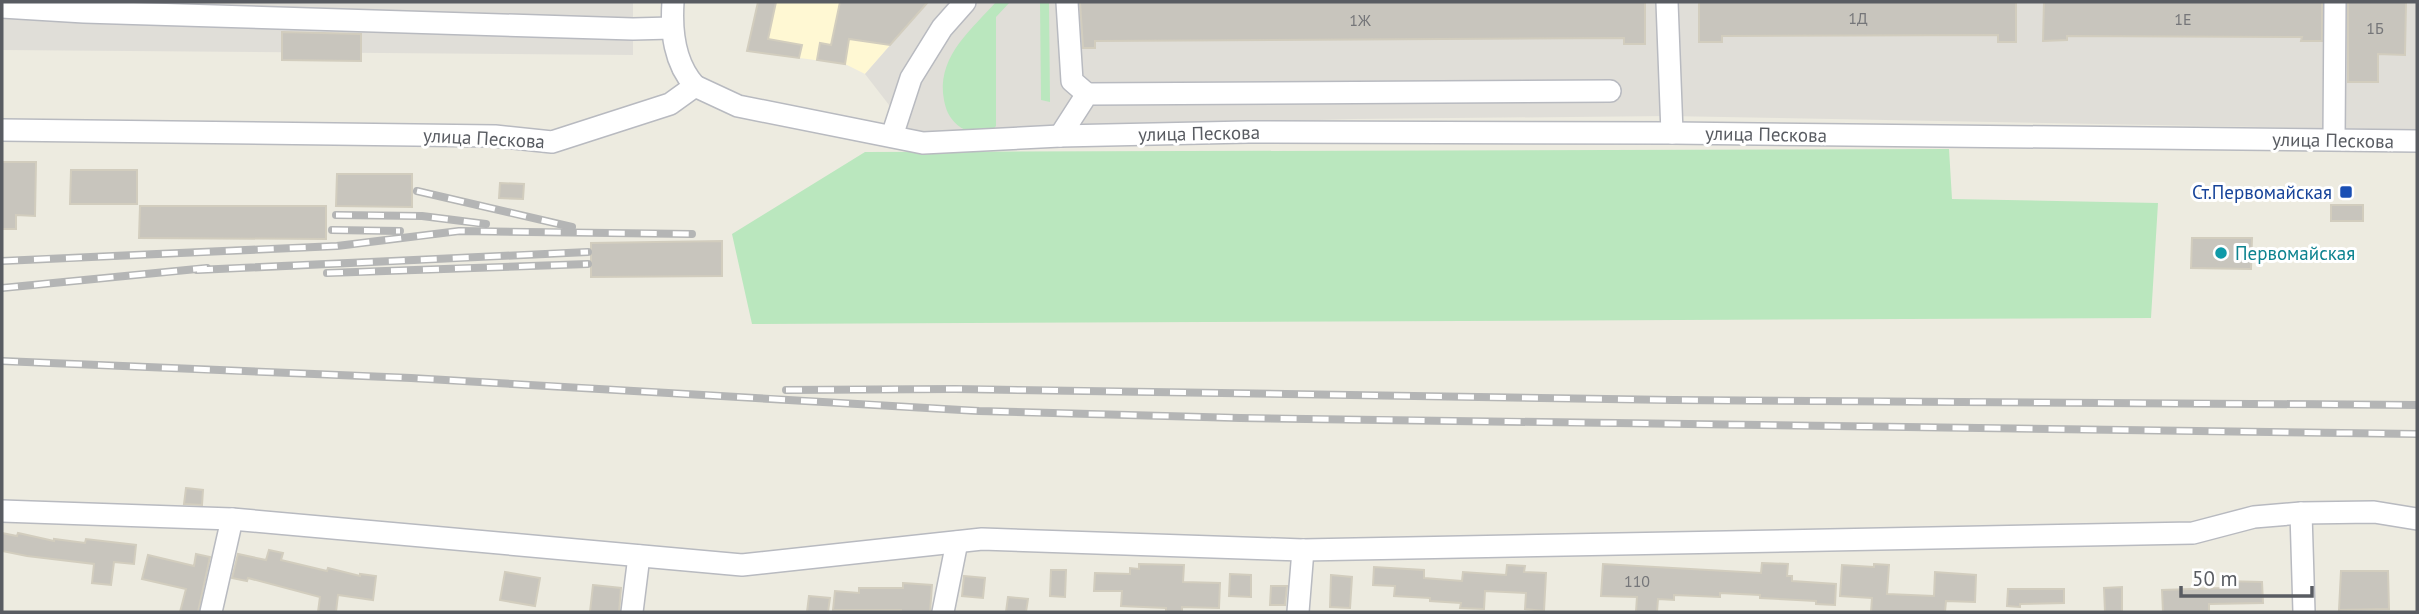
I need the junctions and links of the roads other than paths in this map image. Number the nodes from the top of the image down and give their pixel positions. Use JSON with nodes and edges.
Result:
{"nodes":[{"id":1,"x":673,"y":2,"type":"edge"},
{"id":2,"x":965,"y":2,"type":"edge"},
{"id":3,"x":1067,"y":2,"type":"edge"},
{"id":4,"x":1667,"y":2,"type":"edge"},
{"id":5,"x":2335,"y":2,"type":"edge"},
{"id":6,"x":2,"y":8,"type":"edge"},
{"id":7,"x":671,"y":28,"type":"junction"},
{"id":8,"x":695,"y":86,"type":"junction"},
{"id":9,"x":1610,"y":91,"type":"dead end"},
{"id":10,"x":1087,"y":94,"type":"junction"},
{"id":11,"x":2,"y":130,"type":"edge"},
{"id":12,"x":1672,"y":133,"type":"junction"},
{"id":13,"x":892,"y":136,"type":"junction"},
{"id":14,"x":1060,"y":136,"type":"junction"},
{"id":15,"x":2334,"y":139,"type":"junction"},
{"id":16,"x":2417,"y":141,"type":"edge"},
{"id":17,"x":2,"y":511,"type":"edge"},
{"id":18,"x":2301,"y":513,"type":"junction"},
{"id":19,"x":232,"y":519,"type":"junction"},
{"id":20,"x":2417,"y":519,"type":"edge"},
{"id":21,"x":957,"y":542,"type":"junction"},
{"id":22,"x":1303,"y":550,"type":"junction"},
{"id":23,"x":639,"y":556,"type":"junction"},
{"id":24,"x":211,"y":612,"type":"edge"},
{"id":25,"x":632,"y":612,"type":"edge"},
{"id":26,"x":943,"y":612,"type":"edge"},
{"id":27,"x":1298,"y":612,"type":"edge"},
{"id":28,"x":2304,"y":612,"type":"edge"}],
"edges":[{"from":1,"to":7,"type":"street"},
{"from":2,"to":13,"type":"street"},
{"from":3,"to":10,"type":"street"},
{"from":4,"to":12,"type":"street"},
{"from":5,"to":15,"type":"street"},
{"from":6,"to":7,"type":"street"},
{"from":7,"to":8,"type":"street"},
{"from":8,"to":11,"type":"street","name":"улица Пескова"},
{"from":8,"to":13,"type":"street","name":"улица Пескова"},
{"from":9,"to":10,"type":"street"},
{"from":10,"to":14,"type":"street"},
{"from":12,"to":14,"type":"street","name":"улица Пескова"},
{"from":12,"to":15,"type":"street","name":"улица Пескова"},
{"from":13,"to":14,"type":"street","name":"улица Пескова"},
{"from":15,"to":16,"type":"street","name":"улица Пескова"},
{"from":17,"to":19,"type":"street"},
{"from":18,"to":20,"type":"street"},
{"from":18,"to":22,"type":"street"},
{"from":18,"to":28,"type":"street"},
{"from":19,"to":23,"type":"street"},
{"from":19,"to":24,"type":"street"},
{"from":21,"to":22,"type":"street"},
{"from":21,"to":23,"type":"street"},
{"from":21,"to":26,"type":"street"},
{"from":22,"to":27,"type":"street"},
{"from":23,"to":25,"type":"street"}]}
